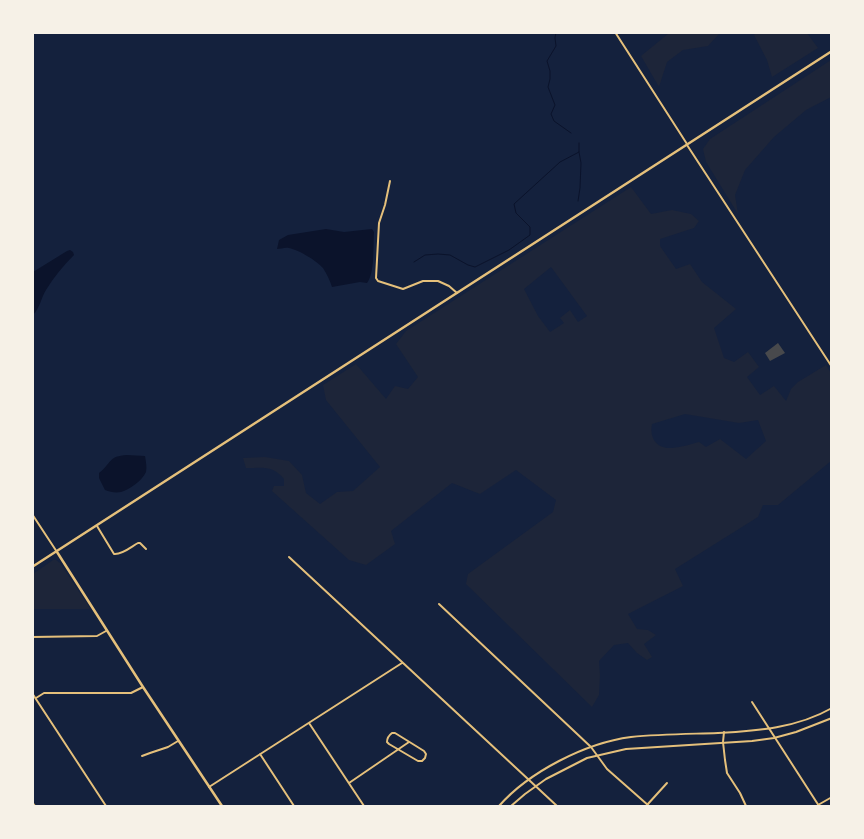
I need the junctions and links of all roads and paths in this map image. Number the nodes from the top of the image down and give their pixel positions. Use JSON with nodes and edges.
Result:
{"nodes":[{"id":1,"x":615,"y":32,"type":"edge"},
{"id":2,"x":832,"y":51,"type":"edge"},
{"id":3,"x":687,"y":145,"type":"junction"},
{"id":4,"x":390,"y":180,"type":"dead end"},
{"id":5,"x":457,"y":294,"type":"junction"},
{"id":6,"x":832,"y":368,"type":"edge"},
{"id":7,"x":32,"y":514,"type":"edge"},
{"id":8,"x":97,"y":526,"type":"junction"},
{"id":9,"x":146,"y":550,"type":"dead end"},
{"id":10,"x":57,"y":552,"type":"junction"},
{"id":11,"x":289,"y":557,"type":"dead end"},
{"id":12,"x":32,"y":567,"type":"edge"},
{"id":13,"x":439,"y":604,"type":"dead end"},
{"id":14,"x":106,"y":630,"type":"junction"},
{"id":15,"x":32,"y":638,"type":"edge"},
{"id":16,"x":402,"y":662,"type":"junction"},
{"id":17,"x":143,"y":687,"type":"junction"},
{"id":18,"x":32,"y":693,"type":"edge"},
{"id":19,"x":36,"y":698,"type":"junction"},
{"id":20,"x":752,"y":702,"type":"dead end"},
{"id":21,"x":832,"y":708,"type":"edge"},
{"id":22,"x":832,"y":718,"type":"edge"},
{"id":23,"x":309,"y":722,"type":"junction"},
{"id":24,"x":769,"y":729,"type":"junction"},
{"id":25,"x":724,"y":732,"type":"junction"},
{"id":26,"x":774,"y":738,"type":"junction"},
{"id":27,"x":178,"y":741,"type":"junction"},
{"id":28,"x":410,"y":742,"type":"junction"},
{"id":29,"x":724,"y":742,"type":"junction"},
{"id":30,"x":591,"y":747,"type":"junction"},
{"id":31,"x":398,"y":749,"type":"junction"},
{"id":32,"x":260,"y":754,"type":"junction"},
{"id":33,"x":597,"y":755,"type":"junction"},
{"id":34,"x":142,"y":756,"type":"dead end"},
{"id":35,"x":529,"y":780,"type":"junction"},
{"id":36,"x":349,"y":783,"type":"junction"},
{"id":37,"x":667,"y":783,"type":"dead end"},
{"id":38,"x":535,"y":786,"type":"junction"},
{"id":39,"x":209,"y":787,"type":"junction"},
{"id":40,"x":832,"y":797,"type":"edge"},
{"id":41,"x":32,"y":802,"type":"edge"},
{"id":42,"x":35,"y":806,"type":"edge"},
{"id":43,"x":106,"y":806,"type":"edge"},
{"id":44,"x":222,"y":806,"type":"edge"},
{"id":45,"x":294,"y":806,"type":"edge"},
{"id":46,"x":364,"y":806,"type":"edge"},
{"id":47,"x":499,"y":806,"type":"edge"},
{"id":48,"x":511,"y":806,"type":"edge"},
{"id":49,"x":557,"y":806,"type":"edge"},
{"id":50,"x":648,"y":806,"type":"edge"},
{"id":51,"x":746,"y":806,"type":"edge"},
{"id":52,"x":819,"y":806,"type":"edge"}],
"edges":[{"from":1,"to":3,"type":"street"},
{"from":2,"to":3,"type":"main road"},
{"from":3,"to":5,"type":"main road"},
{"from":3,"to":6,"type":"street"},
{"from":4,"to":5,"type":"street"},
{"from":5,"to":8,"type":"main road"},
{"from":7,"to":10,"type":"street"},
{"from":8,"to":9,"type":"street"},
{"from":8,"to":10,"type":"main road"},
{"from":10,"to":12,"type":"main road"},
{"from":10,"to":14,"type":"main road"},
{"from":11,"to":16,"type":"street"},
{"from":13,"to":30,"type":"street"},
{"from":14,"to":15,"type":"street"},
{"from":14,"to":17,"type":"main road"},
{"from":16,"to":23,"type":"street"},
{"from":16,"to":35,"type":"street"},
{"from":17,"to":19,"type":"street"},
{"from":17,"to":27,"type":"main road"},
{"from":18,"to":19,"type":"street"},
{"from":19,"to":43,"type":"street"},
{"from":20,"to":24,"type":"street"},
{"from":21,"to":24,"type":"street"},
{"from":22,"to":26,"type":"street"},
{"from":23,"to":32,"type":"street"},
{"from":23,"to":36,"type":"street"},
{"from":24,"to":25,"type":"street"},
{"from":24,"to":26,"type":"street"},
{"from":25,"to":29,"type":"street"},
{"from":25,"to":30,"type":"street"},
{"from":26,"to":29,"type":"street"},
{"from":26,"to":52,"type":"street"},
{"from":27,"to":34,"type":"street"},
{"from":27,"to":39,"type":"main road"},
{"from":28,"to":31,"type":"street"},
{"from":28,"to":31,"type":"street"},
{"from":28,"to":31,"type":"street"},
{"from":29,"to":33,"type":"street"},
{"from":29,"to":51,"type":"street"},
{"from":30,"to":33,"type":"street"},
{"from":30,"to":35,"type":"street"},
{"from":31,"to":36,"type":"street"},
{"from":32,"to":39,"type":"street"},
{"from":32,"to":45,"type":"street"},
{"from":33,"to":38,"type":"street"},
{"from":33,"to":50,"type":"street"},
{"from":35,"to":38,"type":"street"},
{"from":35,"to":47,"type":"street"},
{"from":36,"to":46,"type":"street"},
{"from":37,"to":50,"type":"street"},
{"from":38,"to":48,"type":"street"},
{"from":38,"to":49,"type":"street"},
{"from":39,"to":44,"type":"main road"},
{"from":40,"to":52,"type":"street"},
{"from":41,"to":42,"type":"street"}]}
